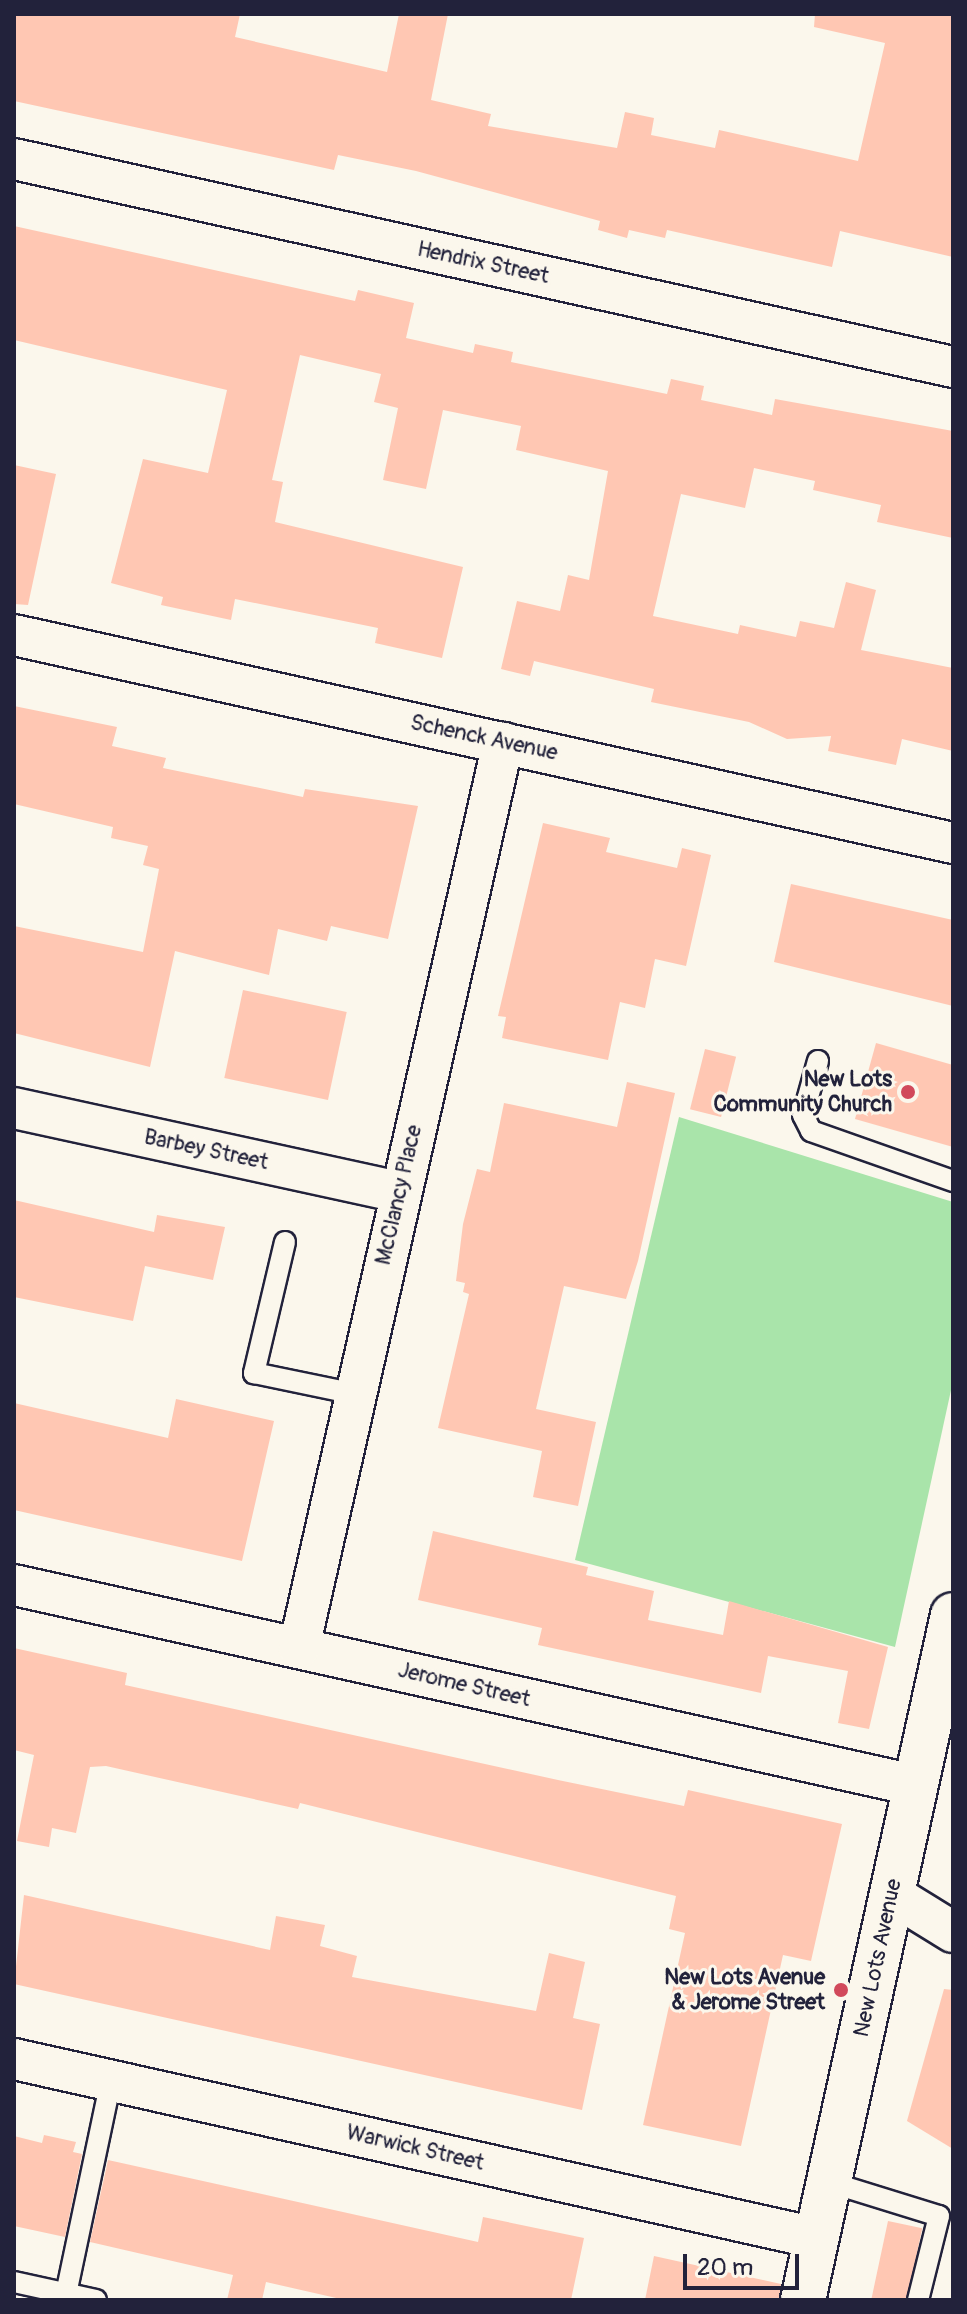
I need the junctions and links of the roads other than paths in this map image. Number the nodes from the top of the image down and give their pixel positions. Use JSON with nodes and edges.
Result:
{"nodes":[{"id":1,"x":14,"y":159,"type":"edge"},
{"id":2,"x":953,"y":367,"type":"edge"},
{"id":3,"x":14,"y":635,"type":"edge"},
{"id":4,"x":503,"y":743,"type":"junction"},
{"id":5,"x":953,"y":843,"type":"edge"},
{"id":6,"x":818,"y":1061,"type":"dead end"},
{"id":7,"x":14,"y":1108,"type":"edge"},
{"id":8,"x":953,"y":1181,"type":"edge"},
{"id":9,"x":399,"y":1192,"type":"junction"},
{"id":10,"x":285,"y":1242,"type":"dead end"},
{"id":11,"x":355,"y":1394,"type":"junction"},
{"id":12,"x":14,"y":1585,"type":"edge"},
{"id":13,"x":953,"y":1615,"type":"edge"},
{"id":14,"x":299,"y":1648,"type":"junction"},
{"id":15,"x":914,"y":1785,"type":"junction"},
{"id":16,"x":893,"y":1895,"type":"junction"},
{"id":17,"x":953,"y":1932,"type":"edge"},
{"id":18,"x":14,"y":2059,"type":"edge"},
{"id":19,"x":111,"y":2081,"type":"junction"},
{"id":20,"x":829,"y":2182,"type":"junction"},
{"id":21,"x":816,"y":2238,"type":"junction"},
{"id":22,"x":14,"y":2282,"type":"edge"},
{"id":23,"x":66,"y":2294,"type":"junction"},
{"id":24,"x":96,"y":2300,"type":"edge"},
{"id":25,"x":803,"y":2300,"type":"edge"},
{"id":26,"x":918,"y":2300,"type":"edge"}],
"edges":[{"from":1,"to":2,"type":"street","name":"Hendrix Street"},
{"from":3,"to":4,"type":"street","name":"Schenck Avenue"},
{"from":4,"to":5,"type":"street","name":"Schenck Avenue"},
{"from":4,"to":9,"type":"street","name":"McClancy Place"},
{"from":6,"to":8,"type":"lane"},
{"from":7,"to":9,"type":"street","name":"Barbey Street"},
{"from":9,"to":11,"type":"street","name":"McClancy Place"},
{"from":10,"to":11,"type":"lane"},
{"from":11,"to":14,"type":"street","name":"McClancy Place"},
{"from":12,"to":14,"type":"street","name":"Jerome Street"},
{"from":13,"to":15,"type":"street","name":"New Lots Avenue"},
{"from":14,"to":15,"type":"street","name":"Jerome Street"},
{"from":15,"to":16,"type":"street","name":"New Lots Avenue"},
{"from":16,"to":17,"type":"street"},
{"from":16,"to":20,"type":"street","name":"New Lots Avenue"},
{"from":18,"to":19,"type":"street","name":"Warwick Street"},
{"from":19,"to":21,"type":"street","name":"Warwick Street"},
{"from":19,"to":23,"type":"lane"},
{"from":20,"to":21,"type":"street","name":"New Lots Avenue"},
{"from":20,"to":26,"type":"lane"},
{"from":21,"to":25,"type":"street","name":"New Lots Avenue"},
{"from":22,"to":23,"type":"lane"},
{"from":23,"to":24,"type":"lane"}]}
